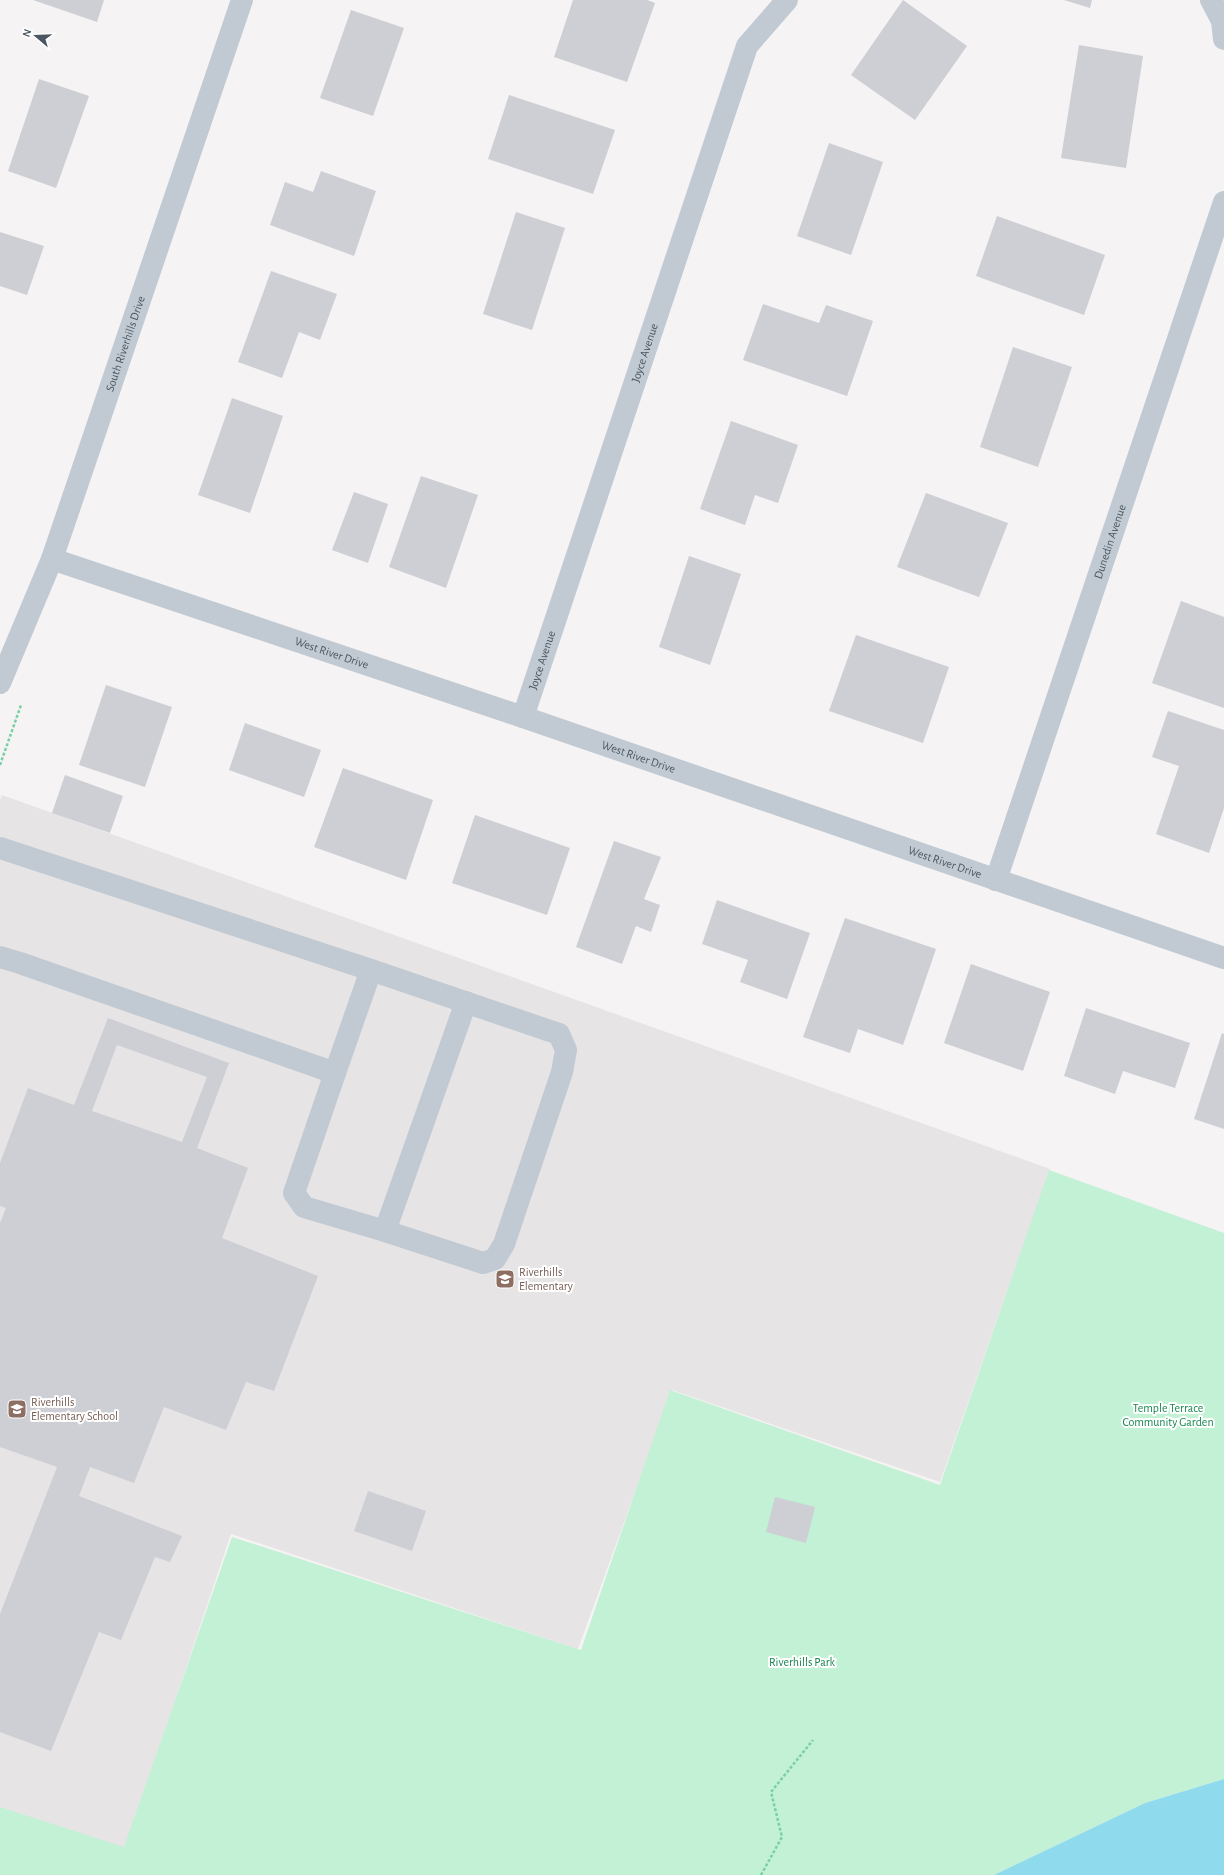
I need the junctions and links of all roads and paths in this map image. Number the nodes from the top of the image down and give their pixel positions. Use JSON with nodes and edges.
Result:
{"nodes":[{"id":1,"x":242,"y":0,"type":"edge"},
{"id":2,"x":787,"y":0,"type":"edge"},
{"id":3,"x":1210,"y":0,"type":"edge"},
{"id":4,"x":1224,"y":39,"type":"edge"},
{"id":5,"x":1224,"y":202,"type":"edge"},
{"id":6,"x":52,"y":559,"type":"junction"},
{"id":7,"x":0,"y":683,"type":"edge"},
{"id":8,"x":523,"y":717,"type":"junction"},
{"id":9,"x":0,"y":848,"type":"edge"},
{"id":10,"x":996,"y":880,"type":"junction"},
{"id":11,"x":0,"y":957,"type":"edge"},
{"id":12,"x":1224,"y":958,"type":"edge"},
{"id":13,"x":371,"y":970,"type":"junction"},
{"id":14,"x":466,"y":1002,"type":"junction"},
{"id":15,"x":335,"y":1073,"type":"junction"},
{"id":16,"x":385,"y":1231,"type":"junction"},
{"id":17,"x":813,"y":1740,"type":"dead end"},
{"id":18,"x":761,"y":1875,"type":"edge"}],
"edges":[{"from":1,"to":6,"type":"street","name":"South Riverhills Drive"},
{"from":2,"to":8,"type":"street","name":"Joyce Avenue"},
{"from":3,"to":4,"type":"street"},
{"from":5,"to":10,"type":"street","name":"Dunedin Avenue"},
{"from":6,"to":7,"type":"street","name":"South Riverhills Drive"},
{"from":6,"to":8,"type":"street","name":"West River Drive"},
{"from":8,"to":10,"type":"street","name":"West River Drive"},
{"from":9,"to":13,"type":"street"},
{"from":10,"to":12,"type":"street","name":"West River Drive"},
{"from":11,"to":15,"type":"street"},
{"from":13,"to":14,"type":"street"},
{"from":13,"to":15,"type":"street"},
{"from":14,"to":16,"type":"street"},
{"from":14,"to":16,"type":"street"},
{"from":15,"to":16,"type":"street"},
{"from":17,"to":18,"type":"path"}]}
